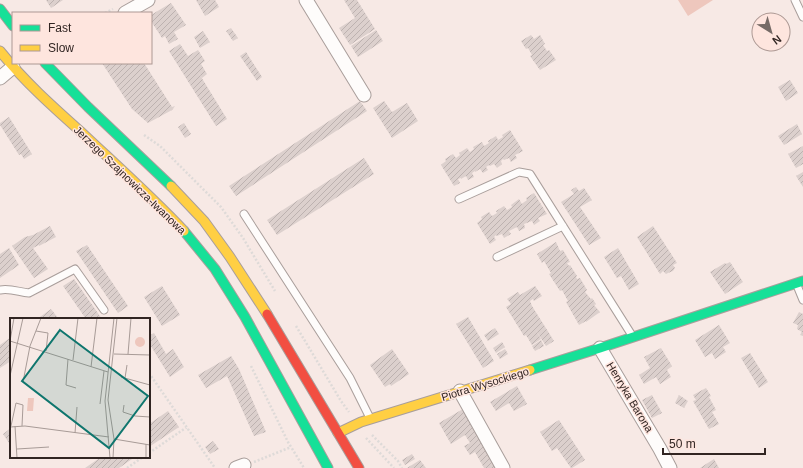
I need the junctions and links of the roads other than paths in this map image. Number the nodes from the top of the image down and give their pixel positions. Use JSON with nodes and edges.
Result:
{"nodes":[{"id":1,"x":148,"y":0,"type":"edge"},
{"id":2,"x":306,"y":0,"type":"edge"},
{"id":3,"x":795,"y":0,"type":"edge"},
{"id":4,"x":0,"y":9,"type":"edge"},
{"id":5,"x":126,"y":12,"type":"edge"},
{"id":6,"x":803,"y":17,"type":"edge"},
{"id":7,"x":12,"y":25,"type":"edge"},
{"id":8,"x":0,"y":50,"type":"edge"},
{"id":9,"x":46,"y":64,"type":"edge"},
{"id":10,"x":13,"y":67,"type":"junction"},
{"id":11,"x":0,"y":78,"type":"edge"},
{"id":12,"x":364,"y":95,"type":"dead end"},
{"id":13,"x":459,"y":199,"type":"dead end"},
{"id":14,"x":244,"y":214,"type":"dead end"},
{"id":15,"x":563,"y":226,"type":"junction"},
{"id":16,"x":497,"y":257,"type":"dead end"},
{"id":17,"x":800,"y":282,"type":"edge"},
{"id":18,"x":0,"y":290,"type":"edge"},
{"id":19,"x":803,"y":300,"type":"edge"},
{"id":20,"x":104,"y":310,"type":"dead end"},
{"id":21,"x":633,"y":337,"type":"junction"},
{"id":22,"x":600,"y":348,"type":"junction"},
{"id":23,"x":460,"y":391,"type":"junction"},
{"id":24,"x":366,"y":420,"type":"junction"},
{"id":25,"x":338,"y":433,"type":"junction"},
{"id":26,"x":328,"y":468,"type":"edge"},
{"id":27,"x":359,"y":468,"type":"edge"},
{"id":28,"x":503,"y":468,"type":"edge"},
{"id":29,"x":670,"y":468,"type":"edge"}],
"edges":[{"from":1,"to":5,"type":"street"},
{"from":2,"to":12,"type":"street"},
{"from":3,"to":6,"type":"lane"},
{"from":4,"to":7,"type":"main road"},
{"from":8,"to":10,"type":"main road","name":"Jerzego Szajnowicza-Iwanowa"},
{"from":9,"to":25,"type":"main road","name":"Jerzego Szajnowicza-Iwanowa"},
{"from":10,"to":11,"type":"street"},
{"from":10,"to":26,"type":"main road","name":"Jerzego Szajnowicza-Iwanowa"},
{"from":13,"to":15,"type":"lane"},
{"from":14,"to":24,"type":"lane"},
{"from":15,"to":16,"type":"lane"},
{"from":15,"to":21,"type":"lane"},
{"from":17,"to":19,"type":"lane"},
{"from":17,"to":21,"type":"main road","name":"Piotra Wysockiego"},
{"from":18,"to":20,"type":"lane"},
{"from":21,"to":22,"type":"main road","name":"Piotra Wysockiego"},
{"from":22,"to":23,"type":"main road","name":"Piotra Wysockiego"},
{"from":22,"to":29,"type":"street","name":"Henryka Barona"},
{"from":23,"to":24,"type":"main road","name":"Piotra Wysockiego"},
{"from":23,"to":28,"type":"street"},
{"from":24,"to":25,"type":"main road","name":"Piotra Wysockiego"},
{"from":25,"to":27,"type":"main road","name":"Jerzego Szajnowicza-Iwanowa"}]}
